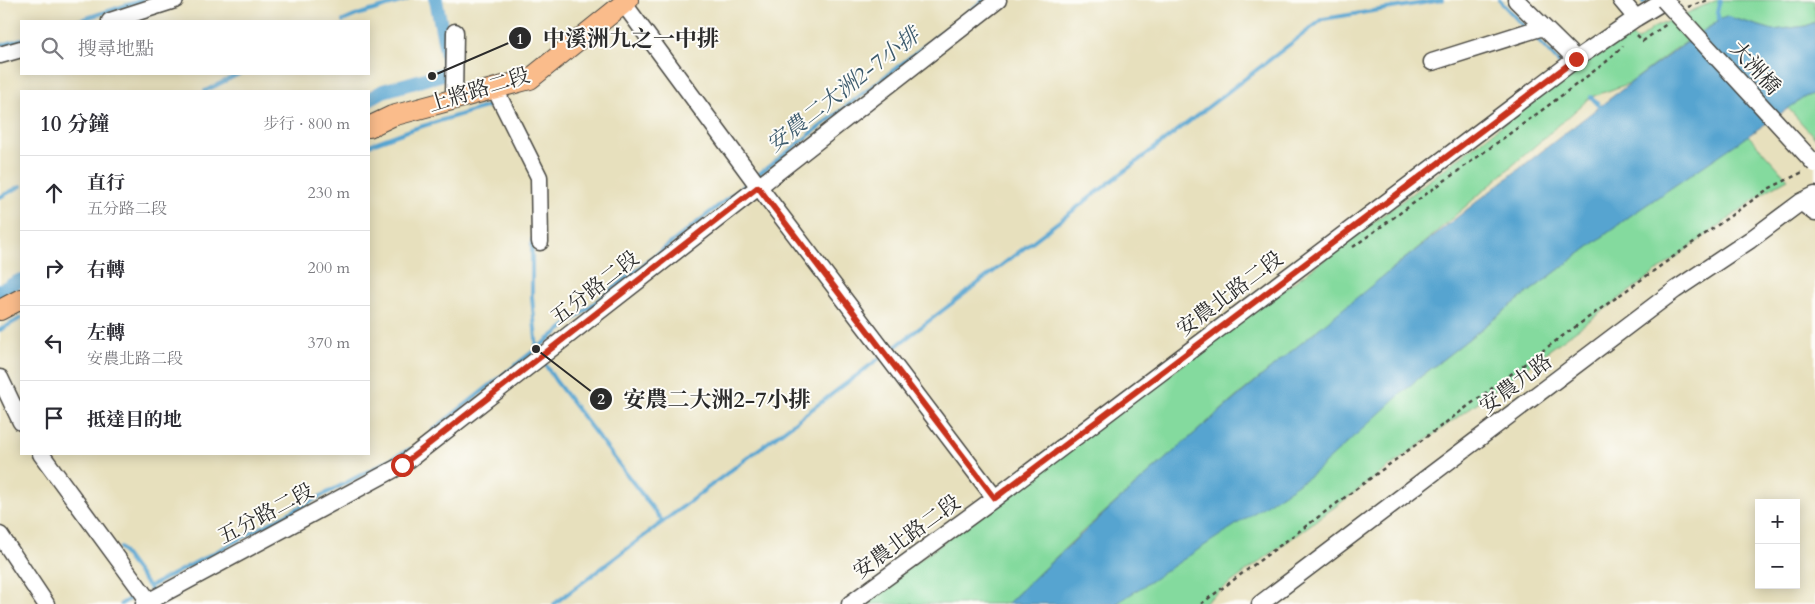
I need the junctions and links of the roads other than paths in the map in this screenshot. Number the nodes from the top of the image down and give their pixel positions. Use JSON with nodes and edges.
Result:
{"nodes":[{"id":1,"x":175,"y":0,"type":"edge"},
{"id":2,"x":998,"y":0,"type":"edge"},
{"id":3,"x":1516,"y":0,"type":"edge"},
{"id":4,"x":1621,"y":0,"type":"edge"},
{"id":5,"x":1665,"y":0,"type":"edge"},
{"id":6,"x":626,"y":2,"type":"edge"},
{"id":7,"x":113,"y":20,"type":"edge"},
{"id":8,"x":1636,"y":26,"type":"junction"},
{"id":9,"x":1543,"y":27,"type":"junction"},
{"id":10,"x":455,"y":32,"type":"dead end"},
{"id":11,"x":20,"y":49,"type":"edge"},
{"id":12,"x":0,"y":56,"type":"edge"},
{"id":13,"x":1576,"y":59,"type":"junction"},
{"id":14,"x":1432,"y":62,"type":"dead end"},
{"id":15,"x":495,"y":88,"type":"junction"},
{"id":16,"x":454,"y":99,"type":"junction"},
{"id":17,"x":370,"y":127,"type":"edge"},
{"id":18,"x":1812,"y":166,"type":"edge"},
{"id":19,"x":758,"y":187,"type":"junction"},
{"id":20,"x":1808,"y":198,"type":"edge"},
{"id":21,"x":1815,"y":214,"type":"edge"},
{"id":22,"x":540,"y":242,"type":"dead end"},
{"id":23,"x":20,"y":300,"type":"edge"},
{"id":24,"x":0,"y":310,"type":"edge"},
{"id":25,"x":0,"y":378,"type":"edge"},
{"id":26,"x":20,"y":420,"type":"edge"},
{"id":27,"x":43,"y":455,"type":"edge"},
{"id":28,"x":995,"y":498,"type":"junction"},
{"id":29,"x":0,"y":535,"type":"edge"},
{"id":30,"x":148,"y":603,"type":"edge"},
{"id":31,"x":46,"y":604,"type":"edge"},
{"id":32,"x":850,"y":604,"type":"edge"},
{"id":33,"x":1260,"y":604,"type":"edge"}],
"edges":[{"from":1,"to":7,"type":"street"},
{"from":2,"to":19,"type":"street","name":"五分路二段"},
{"from":3,"to":9,"type":"street"},
{"from":4,"to":8,"type":"street"},
{"from":5,"to":8,"type":"street","name":"安農北路二段"},
{"from":5,"to":18,"type":"street","name":"大洲橋","bridge":true},
{"from":6,"to":15,"type":"main road","name":"上將路二段"},
{"from":6,"to":19,"type":"street"},
{"from":8,"to":13,"type":"street","name":"安農北路二段"},
{"from":9,"to":13,"type":"street"},
{"from":9,"to":14,"type":"street"},
{"from":10,"to":16,"type":"street"},
{"from":11,"to":12,"type":"street"},
{"from":13,"to":28,"type":"street","name":"安農北路二段"},
{"from":15,"to":16,"type":"main road","name":"上將路二段"},
{"from":15,"to":22,"type":"street"},
{"from":16,"to":17,"type":"main road","name":"上將路二段"},
{"from":19,"to":28,"type":"street"},
{"from":19,"to":30,"type":"street","name":"五分路二段"},
{"from":20,"to":21,"type":"street"},
{"from":20,"to":33,"type":"street","name":"安農九路"},
{"from":23,"to":24,"type":"main road"},
{"from":25,"to":26,"type":"street"},
{"from":27,"to":30,"type":"street"},
{"from":28,"to":32,"type":"street","name":"安農北路二段"},
{"from":29,"to":31,"type":"street"}]}
